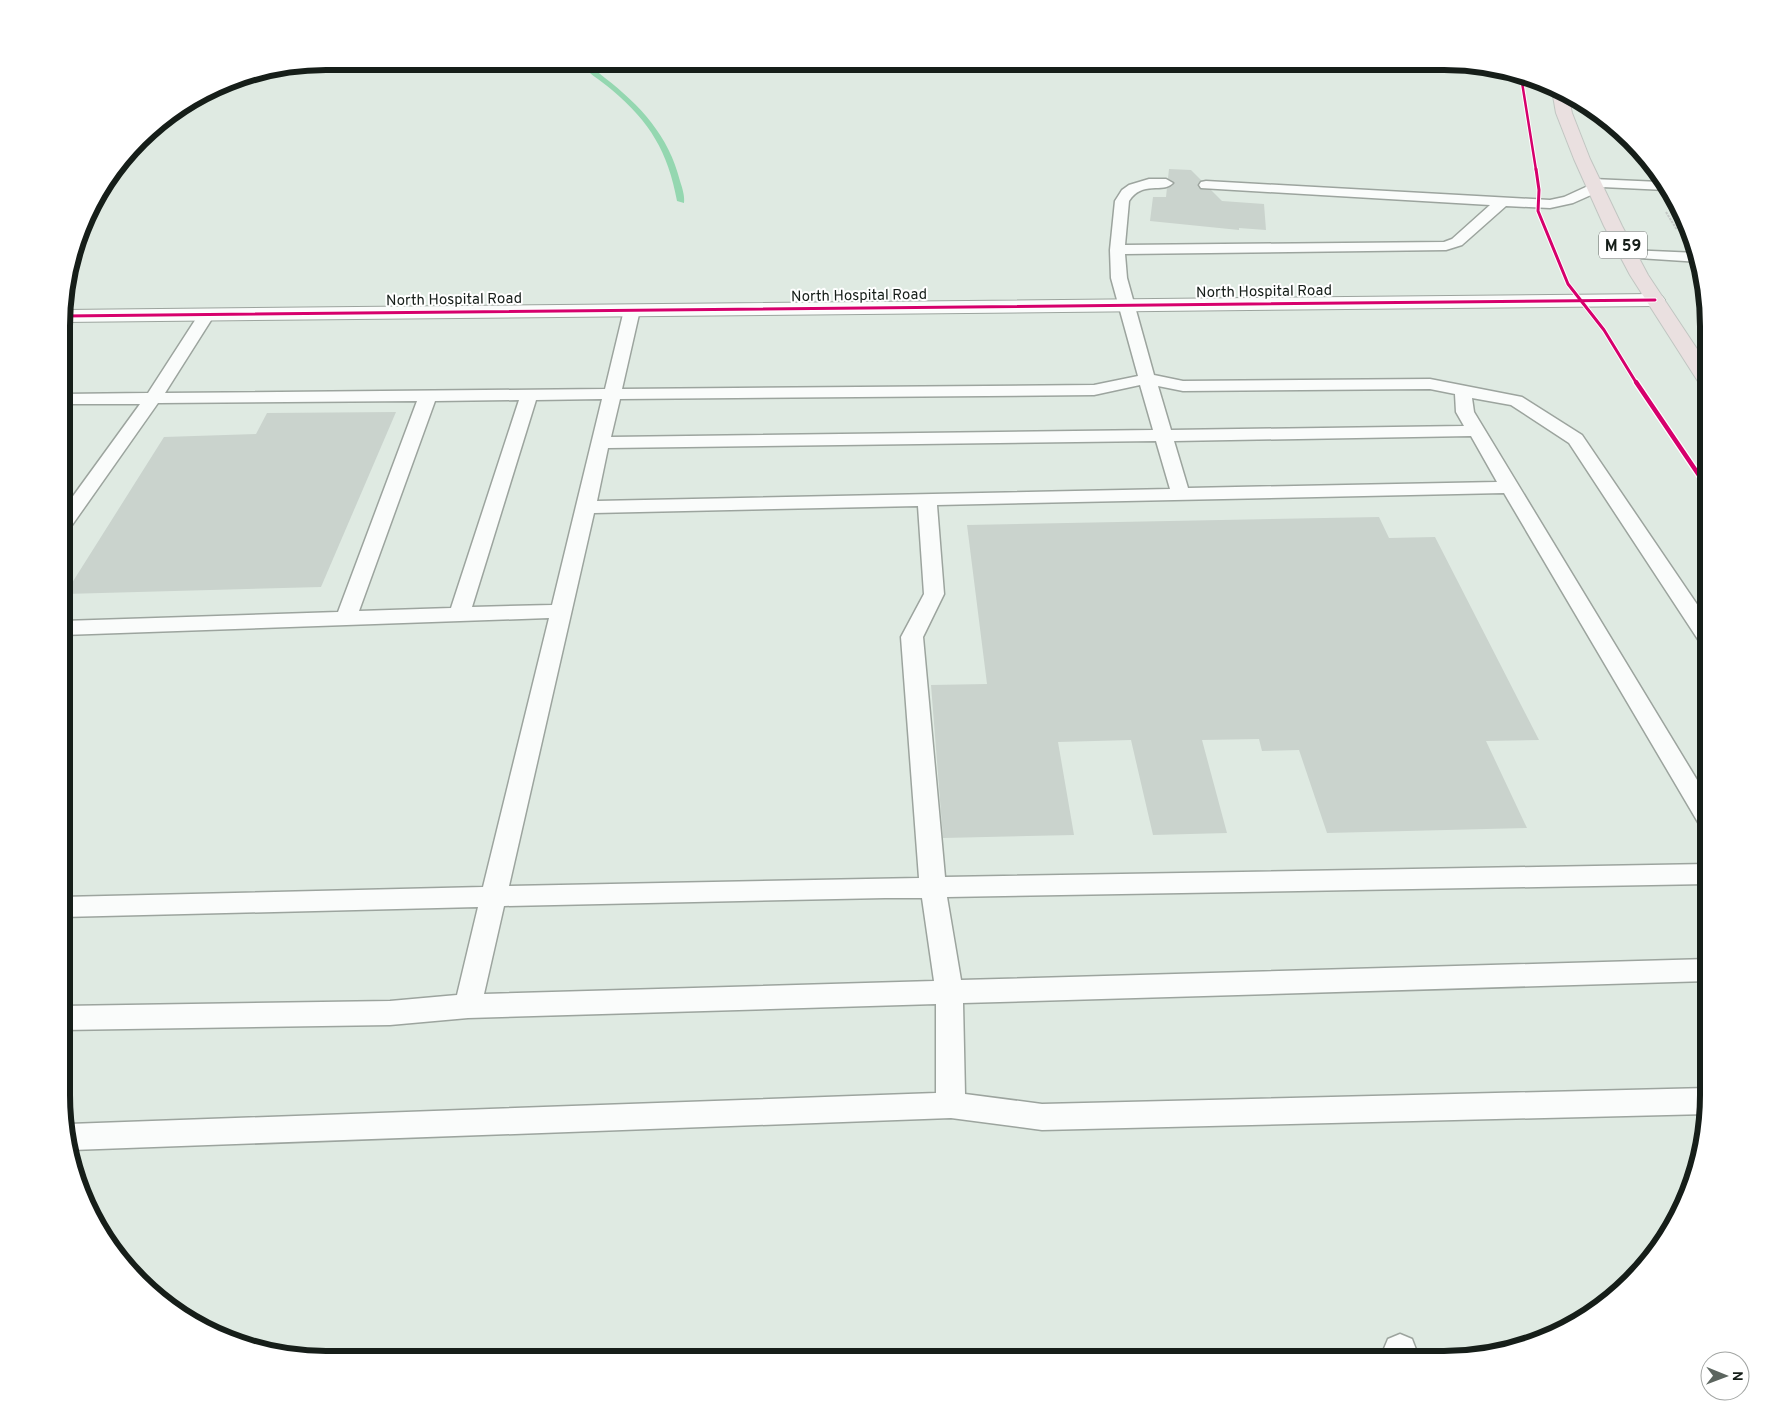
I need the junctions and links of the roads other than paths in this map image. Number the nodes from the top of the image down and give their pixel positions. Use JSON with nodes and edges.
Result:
{"nodes":[{"id":1,"x":1561,"y":98,"type":"edge"},
{"id":2,"x":1166,"y":183,"type":"dead end"},
{"id":3,"x":1206,"y":185,"type":"dead end"},
{"id":4,"x":1594,"y":185,"type":"junction"},
{"id":5,"x":1658,"y":186,"type":"edge"},
{"id":6,"x":1503,"y":201,"type":"junction"},
{"id":7,"x":1117,"y":250,"type":"junction"},
{"id":8,"x":1628,"y":254,"type":"junction"},
{"id":9,"x":1690,"y":258,"type":"edge"},
{"id":10,"x":1655,"y":300,"type":"junction"},
{"id":11,"x":1125,"y":305,"type":"junction"},
{"id":12,"x":632,"y":310,"type":"junction"},
{"id":13,"x":207,"y":314,"type":"junction"},
{"id":14,"x":71,"y":316,"type":"edge"},
{"id":15,"x":1700,"y":370,"type":"edge"},
{"id":16,"x":1147,"y":379,"type":"junction"},
{"id":17,"x":1463,"y":391,"type":"junction"},
{"id":18,"x":612,"y":394,"type":"junction"},
{"id":19,"x":529,"y":395,"type":"junction"},
{"id":20,"x":428,"y":396,"type":"junction"},
{"id":21,"x":154,"y":398,"type":"junction"},
{"id":22,"x":70,"y":400,"type":"edge"},
{"id":23,"x":1476,"y":431,"type":"junction"},
{"id":24,"x":1164,"y":436,"type":"junction"},
{"id":25,"x":600,"y":443,"type":"junction"},
{"id":26,"x":1510,"y":487,"type":"junction"},
{"id":27,"x":1181,"y":494,"type":"junction"},
{"id":28,"x":927,"y":500,"type":"junction"},
{"id":29,"x":586,"y":507,"type":"junction"},
{"id":30,"x":70,"y":514,"type":"edge"},
{"id":31,"x":561,"y":611,"type":"junction"},
{"id":32,"x":459,"y":615,"type":"junction"},
{"id":33,"x":346,"y":618,"type":"junction"},
{"id":34,"x":1700,"y":627,"type":"edge"},
{"id":35,"x":70,"y":628,"type":"edge"},
{"id":36,"x":1700,"y":805,"type":"edge"},
{"id":37,"x":1700,"y":874,"type":"edge"},
{"id":38,"x":933,"y":888,"type":"junction"},
{"id":39,"x":495,"y":896,"type":"junction"},
{"id":40,"x":70,"y":907,"type":"edge"},
{"id":41,"x":1700,"y":970,"type":"edge"},
{"id":42,"x":948,"y":992,"type":"junction"},
{"id":43,"x":468,"y":1006,"type":"junction"},
{"id":44,"x":70,"y":1018,"type":"edge"},
{"id":45,"x":1700,"y":1101,"type":"edge"},
{"id":46,"x":950,"y":1105,"type":"junction"},
{"id":47,"x":74,"y":1138,"type":"edge"}],
"edges":[{"from":1,"to":4,"type":"highway","number":"M 59"},
{"from":2,"to":7,"type":"lane"},
{"from":3,"to":6,"type":"lane"},
{"from":4,"to":5,"type":"lane"},
{"from":4,"to":6,"type":"lane"},
{"from":4,"to":8,"type":"highway","number":"M 59"},
{"from":6,"to":7,"type":"lane"},
{"from":7,"to":11,"type":"lane"},
{"from":8,"to":9,"type":"lane"},
{"from":8,"to":10,"type":"highway","number":"M 59"},
{"from":10,"to":11,"type":"street","name":"North Hospital Road"},
{"from":10,"to":15,"type":"highway","number":"M 59"},
{"from":11,"to":12,"type":"street","name":"North Hospital Road"},
{"from":11,"to":16,"type":"lane"},
{"from":12,"to":13,"type":"street","name":"North Hospital Road"},
{"from":12,"to":18,"type":"lane"},
{"from":13,"to":14,"type":"street","name":"North Hospital Road"},
{"from":13,"to":21,"type":"lane"},
{"from":16,"to":17,"type":"lane"},
{"from":16,"to":18,"type":"lane"},
{"from":16,"to":24,"type":"lane"},
{"from":17,"to":23,"type":"lane"},
{"from":17,"to":34,"type":"lane"},
{"from":18,"to":19,"type":"lane"},
{"from":18,"to":25,"type":"lane"},
{"from":19,"to":20,"type":"lane"},
{"from":19,"to":32,"type":"lane"},
{"from":20,"to":21,"type":"lane"},
{"from":20,"to":33,"type":"lane"},
{"from":21,"to":22,"type":"lane"},
{"from":21,"to":30,"type":"lane"},
{"from":23,"to":24,"type":"lane"},
{"from":23,"to":26,"type":"lane"},
{"from":24,"to":25,"type":"lane"},
{"from":24,"to":27,"type":"lane"},
{"from":25,"to":29,"type":"lane"},
{"from":26,"to":27,"type":"lane"},
{"from":26,"to":36,"type":"lane"},
{"from":27,"to":28,"type":"lane"},
{"from":28,"to":29,"type":"lane"},
{"from":28,"to":38,"type":"lane"},
{"from":29,"to":31,"type":"lane"},
{"from":31,"to":32,"type":"lane"},
{"from":31,"to":39,"type":"lane"},
{"from":32,"to":33,"type":"lane"},
{"from":33,"to":35,"type":"lane"},
{"from":37,"to":38,"type":"lane"},
{"from":38,"to":39,"type":"lane"},
{"from":38,"to":42,"type":"lane"},
{"from":39,"to":40,"type":"lane"},
{"from":39,"to":43,"type":"lane"},
{"from":41,"to":42,"type":"lane"},
{"from":42,"to":43,"type":"lane"},
{"from":42,"to":46,"type":"lane"},
{"from":43,"to":44,"type":"lane"},
{"from":45,"to":46,"type":"lane"},
{"from":46,"to":47,"type":"lane"}]}
